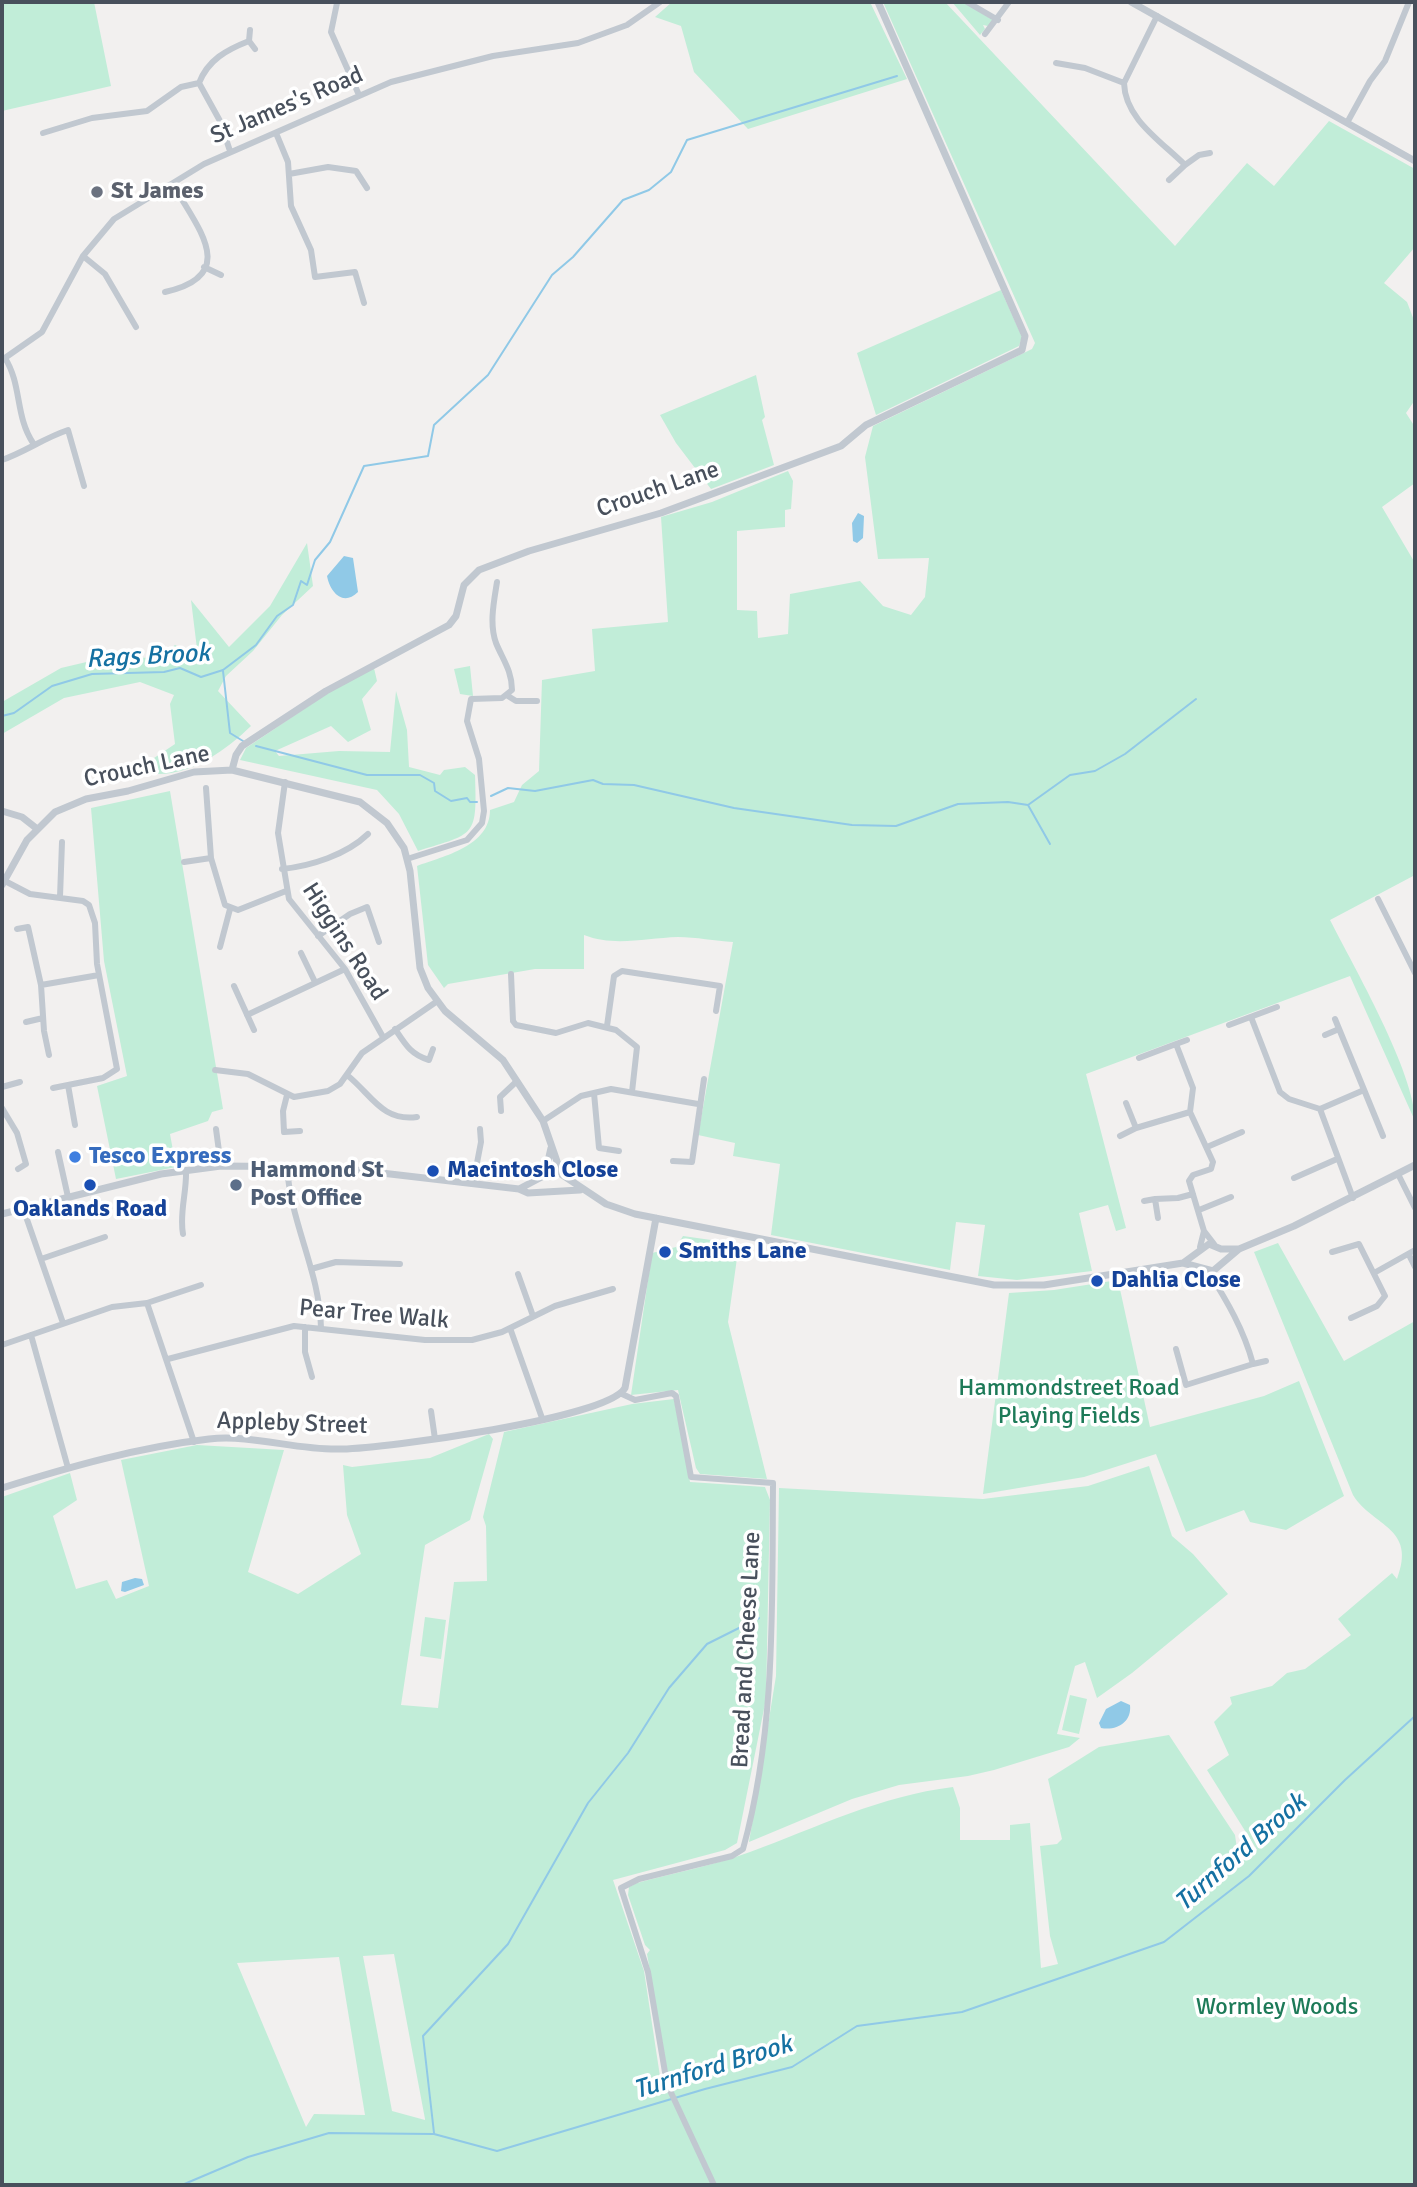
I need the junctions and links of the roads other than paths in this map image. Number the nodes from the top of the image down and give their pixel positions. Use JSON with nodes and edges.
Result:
{"nodes":[{"id":1,"x":660,"y":2,"type":"edge"},
{"id":2,"x":878,"y":2,"type":"edge"},
{"id":3,"x":967,"y":2,"type":"edge"},
{"id":4,"x":1009,"y":2,"type":"edge"},
{"id":5,"x":1131,"y":2,"type":"edge"},
{"id":6,"x":1146,"y":2,"type":"edge"},
{"id":7,"x":1409,"y":2,"type":"edge"},
{"id":8,"x":337,"y":3,"type":"edge"},
{"id":9,"x":1149,"y":12,"type":"junction"},
{"id":10,"x":1157,"y":16,"type":"junction"},
{"id":11,"x":998,"y":20,"type":"junction"},
{"id":12,"x":250,"y":30,"type":"dead end"},
{"id":13,"x":985,"y":34,"type":"dead end"},
{"id":14,"x":248,"y":41,"type":"junction"},
{"id":15,"x":255,"y":49,"type":"dead end"},
{"id":16,"x":1056,"y":63,"type":"dead end"},
{"id":17,"x":199,"y":83,"type":"junction"},
{"id":18,"x":1124,"y":83,"type":"junction"},
{"id":19,"x":359,"y":95,"type":"junction"},
{"id":20,"x":1348,"y":121,"type":"junction"},
{"id":21,"x":43,"y":133,"type":"dead end"},
{"id":22,"x":276,"y":133,"type":"junction"},
{"id":23,"x":230,"y":151,"type":"junction"},
{"id":24,"x":1210,"y":153,"type":"dead end"},
{"id":25,"x":1415,"y":161,"type":"edge"},
{"id":26,"x":1185,"y":165,"type":"junction"},
{"id":27,"x":289,"y":174,"type":"junction"},
{"id":28,"x":1169,"y":180,"type":"dead end"},
{"id":29,"x":173,"y":184,"type":"junction"},
{"id":30,"x":367,"y":188,"type":"dead end"},
{"id":31,"x":83,"y":256,"type":"junction"},
{"id":32,"x":204,"y":267,"type":"junction"},
{"id":33,"x":364,"y":267,"type":"dead end"},
{"id":34,"x":355,"y":272,"type":"junction"},
{"id":35,"x":221,"y":275,"type":"dead end"},
{"id":36,"x":164,"y":292,"type":"dead end"},
{"id":37,"x":364,"y":303,"type":"dead end"},
{"id":38,"x":136,"y":327,"type":"dead end"},
{"id":39,"x":4,"y":359,"type":"edge"},
{"id":40,"x":33,"y":443,"type":"junction"},
{"id":41,"x":2,"y":460,"type":"edge"},
{"id":42,"x":84,"y":486,"type":"dead end"},
{"id":43,"x":497,"y":582,"type":"dead end"},
{"id":44,"x":508,"y":695,"type":"junction"},
{"id":45,"x":537,"y":701,"type":"dead end"},
{"id":46,"x":232,"y":770,"type":"junction"},
{"id":47,"x":285,"y":782,"type":"junction"},
{"id":48,"x":206,"y":788,"type":"dead end"},
{"id":49,"x":2,"y":811,"type":"edge"},
{"id":50,"x":36,"y":828,"type":"junction"},
{"id":51,"x":368,"y":834,"type":"dead end"},
{"id":52,"x":62,"y":842,"type":"dead end"},
{"id":53,"x":211,"y":858,"type":"junction"},
{"id":54,"x":407,"y":859,"type":"junction"},
{"id":55,"x":184,"y":862,"type":"dead end"},
{"id":56,"x":282,"y":869,"type":"junction"},
{"id":57,"x":4,"y":883,"type":"edge"},
{"id":58,"x":286,"y":891,"type":"junction"},
{"id":59,"x":60,"y":897,"type":"junction"},
{"id":60,"x":95,"y":899,"type":"dead end"},
{"id":61,"x":1378,"y":899,"type":"dead end"},
{"id":62,"x":89,"y":905,"type":"junction"},
{"id":63,"x":230,"y":909,"type":"junction"},
{"id":64,"x":17,"y":929,"type":"dead end"},
{"id":65,"x":318,"y":936,"type":"junction"},
{"id":66,"x":379,"y":942,"type":"dead end"},
{"id":67,"x":220,"y":947,"type":"dead end"},
{"id":68,"x":1415,"y":952,"type":"edge"},
{"id":69,"x":301,"y":953,"type":"dead end"},
{"id":70,"x":1407,"y":956,"type":"junction"},
{"id":71,"x":345,"y":969,"type":"junction"},
{"id":72,"x":1415,"y":973,"type":"edge"},
{"id":73,"x":511,"y":974,"type":"dead end"},
{"id":74,"x":99,"y":975,"type":"junction"},
{"id":75,"x":315,"y":982,"type":"junction"},
{"id":76,"x":41,"y":985,"type":"junction"},
{"id":77,"x":234,"y":986,"type":"dead end"},
{"id":78,"x":436,"y":1002,"type":"junction"},
{"id":79,"x":1277,"y":1007,"type":"dead end"},
{"id":80,"x":716,"y":1011,"type":"dead end"},
{"id":81,"x":247,"y":1015,"type":"junction"},
{"id":82,"x":1251,"y":1017,"type":"junction"},
{"id":83,"x":43,"y":1018,"type":"junction"},
{"id":84,"x":1335,"y":1019,"type":"dead end"},
{"id":85,"x":26,"y":1022,"type":"dead end"},
{"id":86,"x":1229,"y":1025,"type":"dead end"},
{"id":87,"x":607,"y":1026,"type":"junction"},
{"id":88,"x":395,"y":1029,"type":"junction"},
{"id":89,"x":1339,"y":1029,"type":"junction"},
{"id":90,"x":254,"y":1030,"type":"dead end"},
{"id":91,"x":1325,"y":1035,"type":"dead end"},
{"id":92,"x":383,"y":1037,"type":"junction"},
{"id":93,"x":1187,"y":1040,"type":"dead end"},
{"id":94,"x":1176,"y":1044,"type":"junction"},
{"id":95,"x":433,"y":1049,"type":"dead end"},
{"id":96,"x":49,"y":1055,"type":"dead end"},
{"id":97,"x":1139,"y":1058,"type":"dead end"},
{"id":98,"x":215,"y":1070,"type":"dead end"},
{"id":99,"x":347,"y":1075,"type":"junction"},
{"id":100,"x":704,"y":1079,"type":"dead end"},
{"id":101,"x":517,"y":1080,"type":"junction"},
{"id":102,"x":19,"y":1082,"type":"dead end"},
{"id":103,"x":68,"y":1085,"type":"junction"},
{"id":104,"x":2,"y":1087,"type":"edge"},
{"id":105,"x":53,"y":1088,"type":"dead end"},
{"id":106,"x":1364,"y":1090,"type":"junction"},
{"id":107,"x":632,"y":1092,"type":"junction"},
{"id":108,"x":594,"y":1093,"type":"junction"},
{"id":109,"x":287,"y":1096,"type":"junction"},
{"id":110,"x":698,"y":1104,"type":"junction"},
{"id":111,"x":1126,"y":1104,"type":"dead end"},
{"id":112,"x":2,"y":1108,"type":"edge"},
{"id":113,"x":1320,"y":1109,"type":"junction"},
{"id":114,"x":500,"y":1111,"type":"dead end"},
{"id":115,"x":1191,"y":1112,"type":"junction"},
{"id":116,"x":417,"y":1117,"type":"dead end"},
{"id":117,"x":543,"y":1121,"type":"junction"},
{"id":118,"x":75,"y":1125,"type":"dead end"},
{"id":119,"x":1136,"y":1128,"type":"junction"},
{"id":120,"x":215,"y":1129,"type":"dead end"},
{"id":121,"x":480,"y":1129,"type":"dead end"},
{"id":122,"x":300,"y":1131,"type":"dead end"},
{"id":123,"x":1242,"y":1132,"type":"dead end"},
{"id":124,"x":1120,"y":1136,"type":"dead end"},
{"id":125,"x":1383,"y":1136,"type":"dead end"},
{"id":126,"x":1207,"y":1147,"type":"junction"},
{"id":127,"x":551,"y":1148,"type":"junction"},
{"id":128,"x":619,"y":1151,"type":"dead end"},
{"id":129,"x":58,"y":1152,"type":"dead end"},
{"id":130,"x":1337,"y":1158,"type":"junction"},
{"id":131,"x":673,"y":1161,"type":"dead end"},
{"id":132,"x":221,"y":1166,"type":"junction"},
{"id":133,"x":287,"y":1166,"type":"junction"},
{"id":134,"x":1415,"y":1166,"type":"edge"},
{"id":135,"x":18,"y":1169,"type":"dead end"},
{"id":136,"x":186,"y":1170,"type":"junction"},
{"id":137,"x":563,"y":1174,"type":"junction"},
{"id":138,"x":1398,"y":1174,"type":"junction"},
{"id":139,"x":544,"y":1176,"type":"junction"},
{"id":140,"x":1294,"y":1178,"type":"dead end"},
{"id":141,"x":473,"y":1184,"type":"junction"},
{"id":142,"x":519,"y":1189,"type":"junction"},
{"id":143,"x":580,"y":1189,"type":"junction"},
{"id":144,"x":562,"y":1190,"type":"junction"},
{"id":145,"x":550,"y":1193,"type":"junction"},
{"id":146,"x":1193,"y":1194,"type":"junction"},
{"id":147,"x":68,"y":1197,"type":"junction"},
{"id":148,"x":1231,"y":1198,"type":"dead end"},
{"id":149,"x":1353,"y":1198,"type":"junction"},
{"id":150,"x":1155,"y":1199,"type":"junction"},
{"id":151,"x":1144,"y":1201,"type":"dead end"},
{"id":152,"x":23,"y":1208,"type":"junction"},
{"id":153,"x":1415,"y":1208,"type":"edge"},
{"id":154,"x":1199,"y":1210,"type":"junction"},
{"id":155,"x":2,"y":1214,"type":"edge"},
{"id":156,"x":656,"y":1218,"type":"junction"},
{"id":157,"x":1158,"y":1218,"type":"dead end"},
{"id":158,"x":1205,"y":1231,"type":"junction"},
{"id":159,"x":183,"y":1234,"type":"dead end"},
{"id":160,"x":1365,"y":1236,"type":"dead end"},
{"id":161,"x":105,"y":1237,"type":"dead end"},
{"id":162,"x":1214,"y":1244,"type":"junction"},
{"id":163,"x":1359,"y":1244,"type":"junction"},
{"id":164,"x":1221,"y":1249,"type":"junction"},
{"id":165,"x":1199,"y":1250,"type":"junction"},
{"id":166,"x":1239,"y":1250,"type":"junction"},
{"id":167,"x":1332,"y":1252,"type":"dead end"},
{"id":168,"x":1412,"y":1253,"type":"edge"},
{"id":169,"x":41,"y":1259,"type":"junction"},
{"id":170,"x":1183,"y":1263,"type":"junction"},
{"id":171,"x":400,"y":1264,"type":"dead end"},
{"id":172,"x":1222,"y":1264,"type":"junction"},
{"id":173,"x":1199,"y":1266,"type":"junction"},
{"id":174,"x":1415,"y":1267,"type":"edge"},
{"id":175,"x":311,"y":1269,"type":"junction"},
{"id":176,"x":1208,"y":1271,"type":"junction"},
{"id":177,"x":1374,"y":1273,"type":"junction"},
{"id":178,"x":518,"y":1274,"type":"dead end"},
{"id":179,"x":201,"y":1285,"type":"dead end"},
{"id":180,"x":1217,"y":1286,"type":"junction"},
{"id":181,"x":613,"y":1289,"type":"dead end"},
{"id":182,"x":147,"y":1303,"type":"junction"},
{"id":183,"x":533,"y":1316,"type":"junction"},
{"id":184,"x":1351,"y":1318,"type":"dead end"},
{"id":185,"x":63,"y":1323,"type":"junction"},
{"id":186,"x":305,"y":1327,"type":"junction"},
{"id":187,"x":321,"y":1328,"type":"junction"},
{"id":188,"x":510,"y":1328,"type":"junction"},
{"id":189,"x":31,"y":1335,"type":"junction"},
{"id":190,"x":3,"y":1344,"type":"edge"},
{"id":191,"x":1176,"y":1349,"type":"dead end"},
{"id":192,"x":168,"y":1359,"type":"junction"},
{"id":193,"x":1266,"y":1361,"type":"dead end"},
{"id":194,"x":1253,"y":1364,"type":"junction"},
{"id":195,"x":313,"y":1377,"type":"dead end"},
{"id":196,"x":622,"y":1394,"type":"junction"},
{"id":197,"x":431,"y":1411,"type":"dead end"},
{"id":198,"x":542,"y":1418,"type":"junction"},
{"id":199,"x":435,"y":1438,"type":"junction"},
{"id":200,"x":194,"y":1441,"type":"junction"},
{"id":201,"x":68,"y":1468,"type":"junction"},
{"id":202,"x":2,"y":1488,"type":"edge"},
{"id":203,"x":714,"y":2185,"type":"edge"}],
"edges":[{"from":1,"to":19,"type":"street","name":"St James's Road"},
{"from":2,"to":46,"type":"street","name":"Crouch Lane"},
{"from":3,"to":11,"type":"street"},
{"from":4,"to":11,"type":"street"},
{"from":5,"to":9,"type":"street"},
{"from":6,"to":9,"type":"street"},
{"from":7,"to":20,"type":"street"},
{"from":8,"to":19,"type":"street"},
{"from":9,"to":10,"type":"street"},
{"from":10,"to":18,"type":"street"},
{"from":10,"to":20,"type":"street"},
{"from":11,"to":13,"type":"street"},
{"from":12,"to":14,"type":"street"},
{"from":14,"to":15,"type":"street"},
{"from":14,"to":17,"type":"street"},
{"from":16,"to":18,"type":"street"},
{"from":17,"to":21,"type":"street"},
{"from":17,"to":23,"type":"street"},
{"from":18,"to":26,"type":"street"},
{"from":19,"to":22,"type":"street","name":"St James's Road"},
{"from":20,"to":25,"type":"street"},
{"from":22,"to":23,"type":"street","name":"St James's Road"},
{"from":22,"to":27,"type":"street"},
{"from":23,"to":29,"type":"street","name":"St James's Road"},
{"from":24,"to":26,"type":"street"},
{"from":26,"to":28,"type":"street"},
{"from":27,"to":30,"type":"street"},
{"from":27,"to":34,"type":"street"},
{"from":29,"to":31,"type":"street","name":"St James's Road"},
{"from":29,"to":32,"type":"street"},
{"from":31,"to":38,"type":"street"},
{"from":31,"to":39,"type":"street","name":"St James's Road"},
{"from":32,"to":35,"type":"street"},
{"from":32,"to":36,"type":"street"},
{"from":33,"to":34,"type":"street"},
{"from":34,"to":37,"type":"street"},
{"from":39,"to":40,"type":"street"},
{"from":40,"to":41,"type":"street"},
{"from":40,"to":42,"type":"street"},
{"from":43,"to":44,"type":"street"},
{"from":44,"to":45,"type":"street"},
{"from":44,"to":54,"type":"street"},
{"from":46,"to":47,"type":"street"},
{"from":46,"to":50,"type":"street","name":"Crouch Lane"},
{"from":47,"to":54,"type":"street"},
{"from":47,"to":56,"type":"street","name":"Higgins Road"},
{"from":48,"to":53,"type":"street"},
{"from":49,"to":50,"type":"street"},
{"from":50,"to":57,"type":"street"},
{"from":51,"to":56,"type":"street"},
{"from":52,"to":59,"type":"street"},
{"from":53,"to":55,"type":"street"},
{"from":53,"to":63,"type":"street"},
{"from":54,"to":78,"type":"street"},
{"from":56,"to":58,"type":"street","name":"Higgins Road"},
{"from":57,"to":59,"type":"street"},
{"from":58,"to":63,"type":"street"},
{"from":58,"to":65,"type":"street","name":"Higgins Road"},
{"from":59,"to":62,"type":"street"},
{"from":60,"to":62,"type":"street"},
{"from":61,"to":70,"type":"street"},
{"from":62,"to":74,"type":"street"},
{"from":63,"to":67,"type":"street"},
{"from":64,"to":76,"type":"street"},
{"from":65,"to":66,"type":"street"},
{"from":65,"to":71,"type":"street","name":"Higgins Road"},
{"from":68,"to":70,"type":"street"},
{"from":69,"to":75,"type":"street"},
{"from":70,"to":72,"type":"street"},
{"from":71,"to":75,"type":"street"},
{"from":71,"to":92,"type":"street","name":"Higgins Road"},
{"from":73,"to":87,"type":"street"},
{"from":74,"to":76,"type":"street"},
{"from":74,"to":103,"type":"street"},
{"from":75,"to":81,"type":"street"},
{"from":76,"to":83,"type":"street"},
{"from":77,"to":81,"type":"street"},
{"from":78,"to":88,"type":"street"},
{"from":78,"to":101,"type":"street"},
{"from":79,"to":82,"type":"street"},
{"from":80,"to":87,"type":"street"},
{"from":81,"to":90,"type":"street"},
{"from":82,"to":86,"type":"street"},
{"from":82,"to":113,"type":"street"},
{"from":83,"to":85,"type":"street"},
{"from":83,"to":96,"type":"street"},
{"from":84,"to":89,"type":"street"},
{"from":87,"to":107,"type":"street"},
{"from":88,"to":92,"type":"street"},
{"from":88,"to":95,"type":"street"},
{"from":89,"to":91,"type":"street"},
{"from":89,"to":106,"type":"street"},
{"from":92,"to":99,"type":"street"},
{"from":93,"to":94,"type":"street"},
{"from":94,"to":97,"type":"street"},
{"from":94,"to":115,"type":"street"},
{"from":98,"to":109,"type":"street"},
{"from":99,"to":109,"type":"street"},
{"from":99,"to":116,"type":"street"},
{"from":100,"to":110,"type":"street"},
{"from":101,"to":114,"type":"street"},
{"from":101,"to":117,"type":"street"},
{"from":102,"to":104,"type":"street"},
{"from":103,"to":105,"type":"street"},
{"from":103,"to":118,"type":"street"},
{"from":106,"to":113,"type":"street"},
{"from":106,"to":125,"type":"street"},
{"from":107,"to":108,"type":"street"},
{"from":107,"to":110,"type":"street"},
{"from":108,"to":117,"type":"street"},
{"from":108,"to":128,"type":"street"},
{"from":109,"to":122,"type":"street"},
{"from":110,"to":131,"type":"street"},
{"from":111,"to":119,"type":"street"},
{"from":112,"to":135,"type":"street"},
{"from":113,"to":130,"type":"street"},
{"from":115,"to":119,"type":"street"},
{"from":115,"to":126,"type":"street"},
{"from":117,"to":127,"type":"street"},
{"from":119,"to":124,"type":"street"},
{"from":120,"to":132,"type":"street"},
{"from":121,"to":141,"type":"street"},
{"from":123,"to":126,"type":"street"},
{"from":126,"to":146,"type":"street"},
{"from":127,"to":137,"type":"street"},
{"from":127,"to":139,"type":"street"},
{"from":129,"to":147,"type":"street"},
{"from":130,"to":140,"type":"street"},
{"from":130,"to":149,"type":"street"},
{"from":132,"to":133,"type":"street"},
{"from":132,"to":136,"type":"street"},
{"from":133,"to":141,"type":"street"},
{"from":133,"to":175,"type":"street"},
{"from":134,"to":138,"type":"street"},
{"from":136,"to":147,"type":"street"},
{"from":136,"to":159,"type":"street"},
{"from":137,"to":139,"type":"street"},
{"from":137,"to":143,"type":"street"},
{"from":137,"to":144,"type":"street"},
{"from":138,"to":149,"type":"street"},
{"from":138,"to":153,"type":"street"},
{"from":139,"to":142,"type":"street"},
{"from":139,"to":145,"type":"street"},
{"from":141,"to":142,"type":"street"},
{"from":142,"to":145,"type":"street"},
{"from":143,"to":144,"type":"street"},
{"from":143,"to":156,"type":"street"},
{"from":144,"to":145,"type":"street"},
{"from":146,"to":150,"type":"street"},
{"from":146,"to":154,"type":"street"},
{"from":147,"to":152,"type":"street"},
{"from":148,"to":154,"type":"street"},
{"from":149,"to":166,"type":"street"},
{"from":150,"to":151,"type":"street"},
{"from":150,"to":157,"type":"street"},
{"from":152,"to":155,"type":"street"},
{"from":152,"to":169,"type":"street"},
{"from":154,"to":158,"type":"street"},
{"from":156,"to":170,"type":"street"},
{"from":156,"to":196,"type":"street"},
{"from":158,"to":162,"type":"street"},
{"from":158,"to":165,"type":"street"},
{"from":160,"to":163,"type":"street"},
{"from":161,"to":169,"type":"street"},
{"from":162,"to":164,"type":"street"},
{"from":162,"to":165,"type":"street"},
{"from":163,"to":167,"type":"street"},
{"from":163,"to":177,"type":"street"},
{"from":164,"to":166,"type":"street"},
{"from":164,"to":172,"type":"street"},
{"from":165,"to":170,"type":"street"},
{"from":165,"to":173,"type":"street"},
{"from":166,"to":172,"type":"street"},
{"from":168,"to":174,"type":"street"},
{"from":168,"to":177,"type":"street"},
{"from":169,"to":185,"type":"street"},
{"from":170,"to":173,"type":"street"},
{"from":171,"to":175,"type":"street"},
{"from":172,"to":176,"type":"street"},
{"from":172,"to":180,"type":"street"},
{"from":173,"to":176,"type":"street"},
{"from":175,"to":187,"type":"street"},
{"from":176,"to":180,"type":"street"},
{"from":177,"to":184,"type":"street"},
{"from":178,"to":183,"type":"street"},
{"from":179,"to":182,"type":"street"},
{"from":180,"to":194,"type":"street"},
{"from":181,"to":183,"type":"street","name":"Pear Tree Walk"},
{"from":182,"to":185,"type":"street"},
{"from":182,"to":192,"type":"street"},
{"from":183,"to":188,"type":"street","name":"Pear Tree Walk"},
{"from":185,"to":189,"type":"street"},
{"from":186,"to":187,"type":"street","name":"Pear Tree Walk"},
{"from":186,"to":192,"type":"street","name":"Pear Tree Walk"},
{"from":186,"to":195,"type":"street"},
{"from":187,"to":188,"type":"street","name":"Pear Tree Walk"},
{"from":188,"to":198,"type":"street"},
{"from":189,"to":190,"type":"street"},
{"from":189,"to":201,"type":"street"},
{"from":191,"to":194,"type":"street"},
{"from":192,"to":200,"type":"street"},
{"from":193,"to":194,"type":"street"},
{"from":196,"to":198,"type":"street","name":"Appleby Street"},
{"from":196,"to":203,"type":"street","name":"Bread and Cheese Lane"},
{"from":197,"to":199,"type":"street"},
{"from":198,"to":199,"type":"street","name":"Appleby Street"},
{"from":199,"to":200,"type":"street","name":"Appleby Street"},
{"from":200,"to":201,"type":"street","name":"Appleby Street"},
{"from":201,"to":202,"type":"street","name":"Appleby Street"}]}
